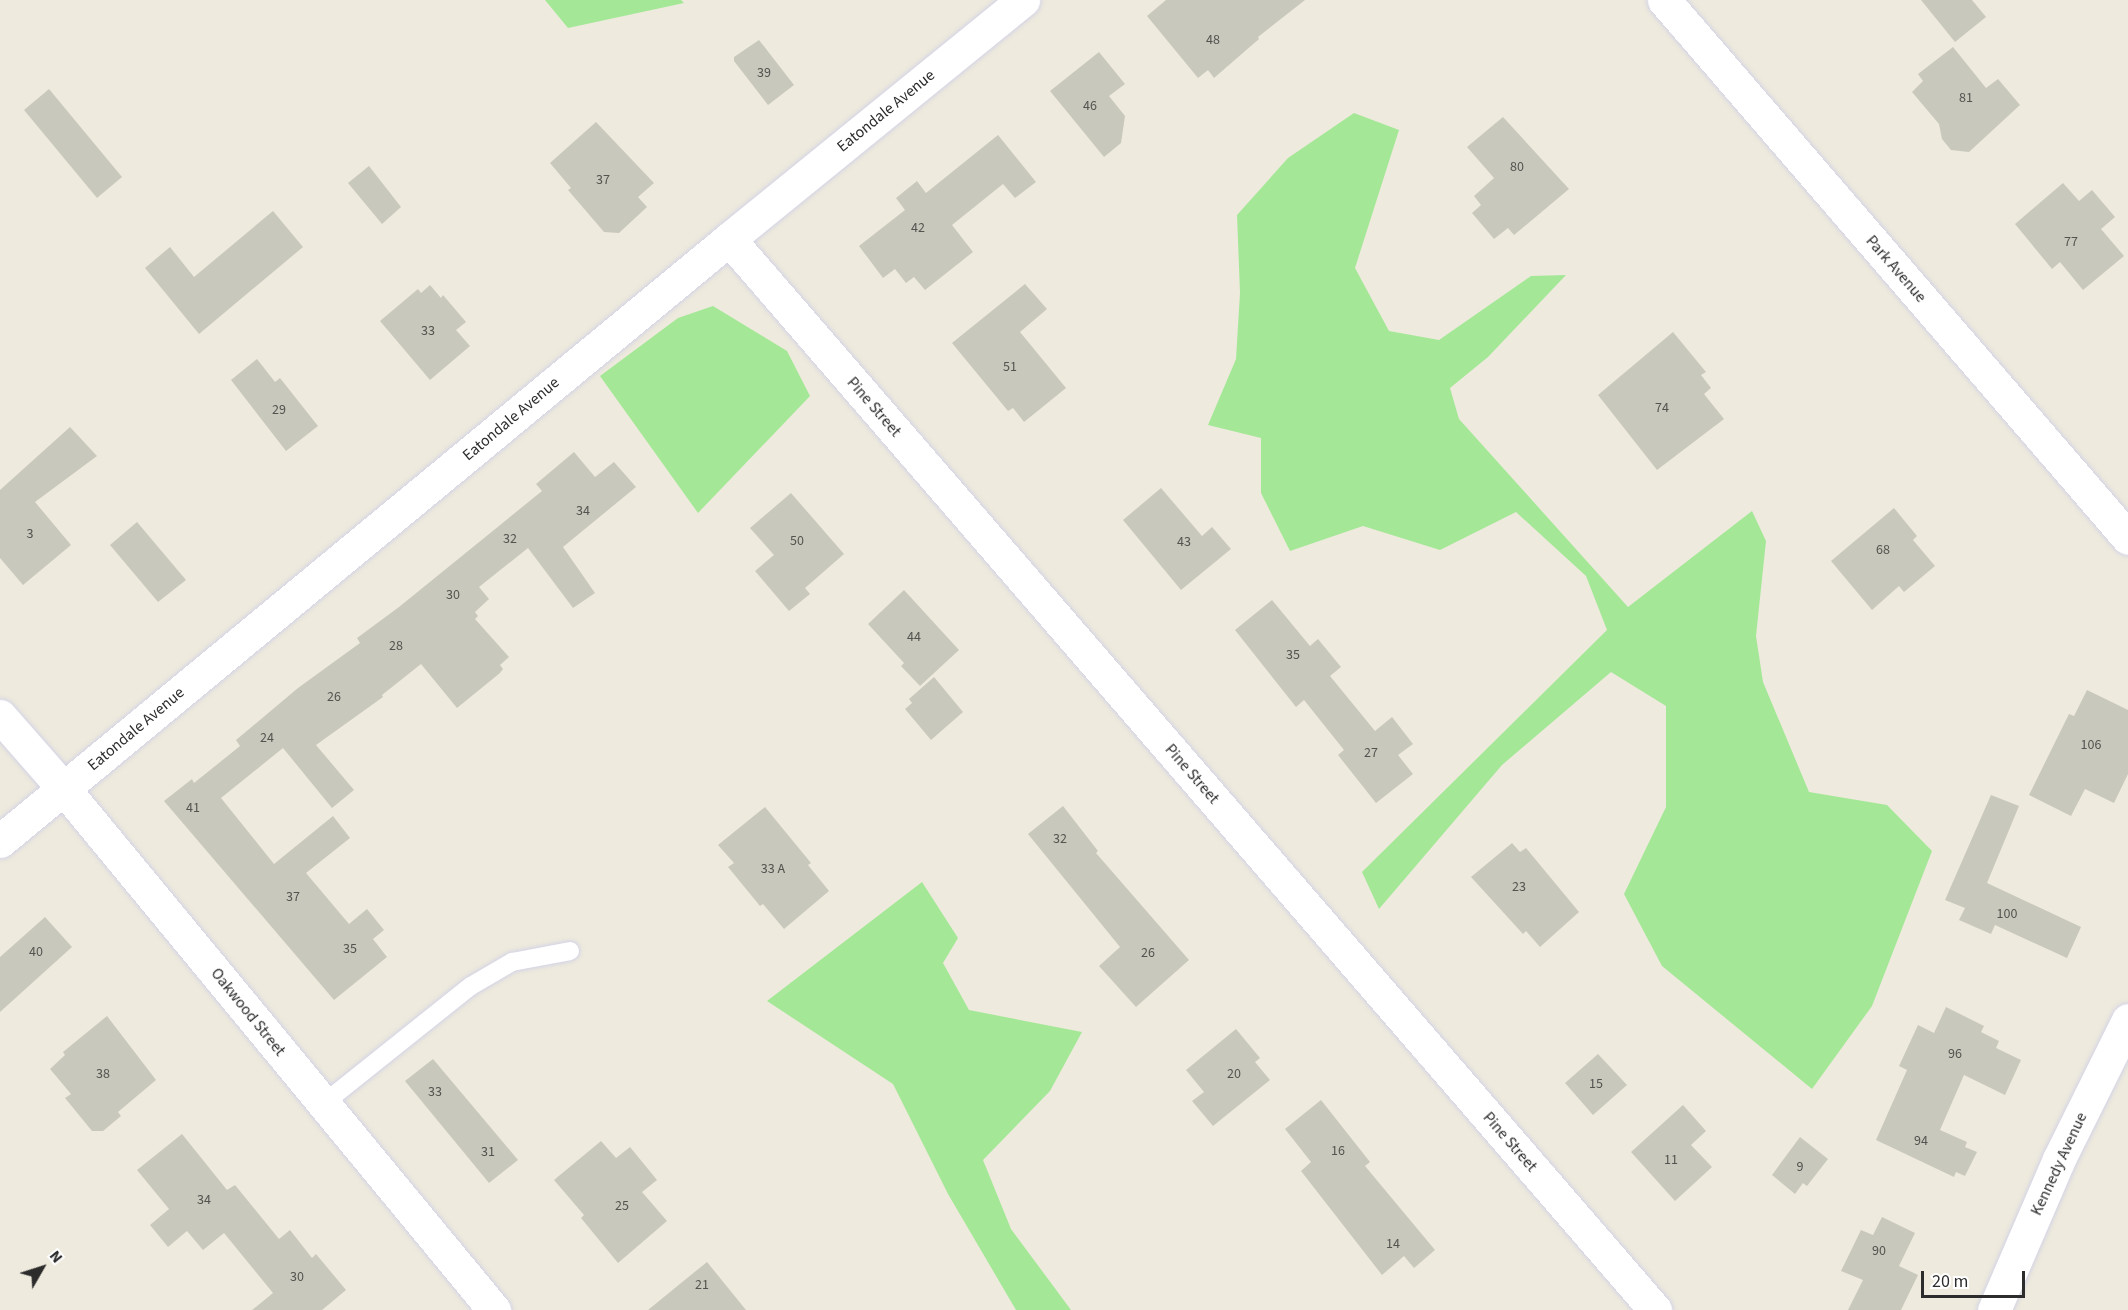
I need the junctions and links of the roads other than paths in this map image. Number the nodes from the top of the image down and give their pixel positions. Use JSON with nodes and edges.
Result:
{"nodes":[{"id":1,"x":1023,"y":0,"type":"edge"},
{"id":2,"x":1664,"y":0,"type":"edge"},
{"id":3,"x":729,"y":239,"type":"junction"},
{"id":4,"x":2128,"y":538,"type":"edge"},
{"id":5,"x":0,"y":716,"type":"edge"},
{"id":6,"x":64,"y":789,"type":"junction"},
{"id":7,"x":0,"y":841,"type":"edge"},
{"id":8,"x":570,"y":951,"type":"dead end"},
{"id":9,"x":2128,"y":1020,"type":"edge"},
{"id":10,"x":323,"y":1104,"type":"junction"},
{"id":11,"x":494,"y":1310,"type":"edge"},
{"id":12,"x":1655,"y":1310,"type":"edge"},
{"id":13,"x":1994,"y":1310,"type":"edge"}],
"edges":[{"from":1,"to":3,"type":"street","name":"Eatondale Avenue"},
{"from":2,"to":4,"type":"street","name":"Park Avenue"},
{"from":3,"to":6,"type":"street","name":"Eatondale Avenue"},
{"from":3,"to":12,"type":"street","name":"Pine Street"},
{"from":5,"to":6,"type":"street","name":"Oakwood Street"},
{"from":6,"to":7,"type":"street","name":"Eatondale Avenue"},
{"from":6,"to":10,"type":"street","name":"Oakwood Street"},
{"from":8,"to":10,"type":"lane"},
{"from":9,"to":13,"type":"street","name":"Kennedy Avenue"},
{"from":10,"to":11,"type":"street","name":"Oakwood Street"}]}
